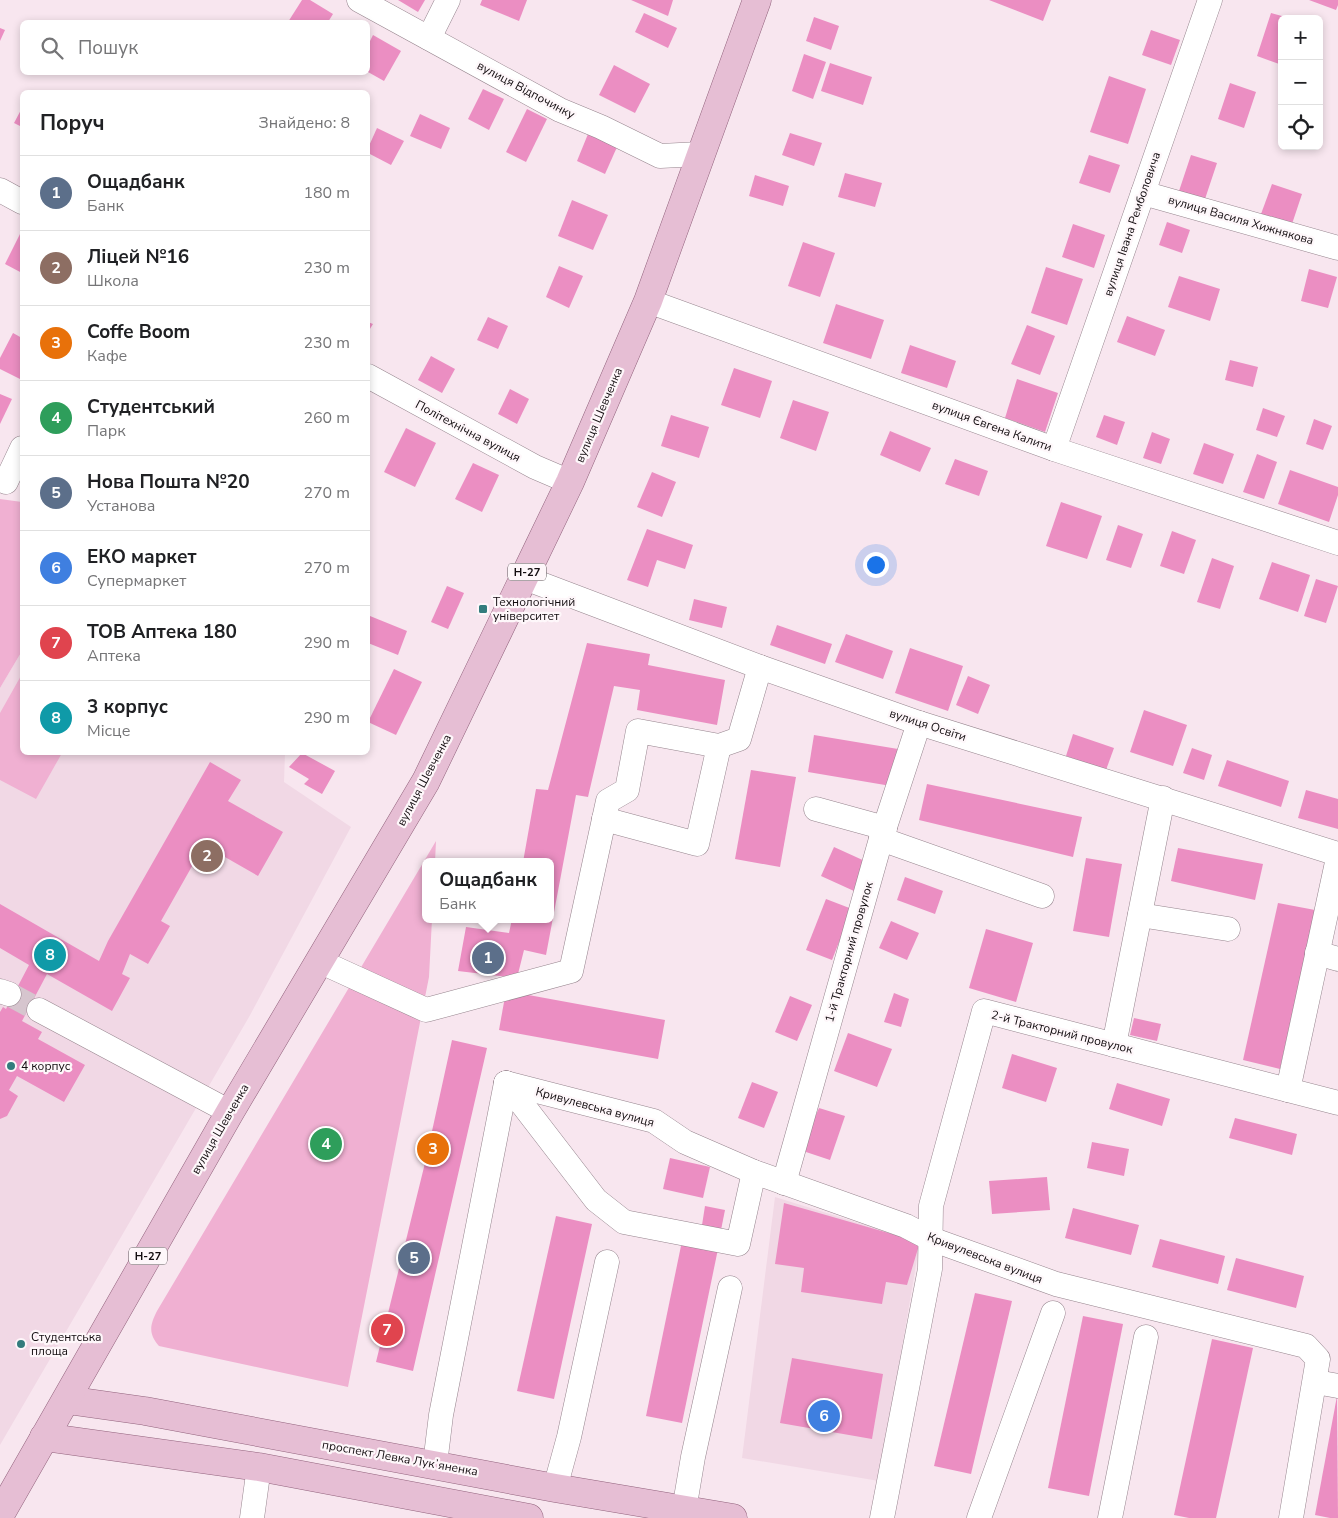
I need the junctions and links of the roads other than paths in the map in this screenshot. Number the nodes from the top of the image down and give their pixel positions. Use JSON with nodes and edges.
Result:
{"nodes":[{"id":1,"x":359,"y":0,"type":"edge"},
{"id":2,"x":448,"y":0,"type":"edge"},
{"id":3,"x":757,"y":0,"type":"edge"},
{"id":4,"x":1210,"y":0,"type":"edge"},
{"id":5,"x":429,"y":38,"type":"junction"},
{"id":6,"x":700,"y":154,"type":"junction"},
{"id":7,"x":0,"y":190,"type":"edge"},
{"id":8,"x":1143,"y":193,"type":"junction"},
{"id":9,"x":20,"y":201,"type":"edge"},
{"id":10,"x":1338,"y":248,"type":"edge"},
{"id":11,"x":648,"y":302,"type":"junction"},
{"id":12,"x":370,"y":377,"type":"edge"},
{"id":13,"x":1054,"y":448,"type":"junction"},
{"id":14,"x":20,"y":451,"type":"edge"},
{"id":15,"x":3,"y":480,"type":"edge"},
{"id":16,"x":570,"y":482,"type":"junction"},
{"id":17,"x":1338,"y":543,"type":"edge"},
{"id":18,"x":525,"y":578,"type":"junction"},
{"id":19,"x":760,"y":667,"type":"junction"},
{"id":20,"x":919,"y":723,"type":"junction"},
{"id":21,"x":719,"y":746,"type":"junction"},
{"id":22,"x":1163,"y":798,"type":"junction"},
{"id":23,"x":816,"y":809,"type":"dead end"},
{"id":24,"x":604,"y":819,"type":"junction"},
{"id":25,"x":883,"y":834,"type":"junction"},
{"id":26,"x":1338,"y":854,"type":"edge"},
{"id":27,"x":1338,"y":858,"type":"edge"},
{"id":28,"x":1042,"y":896,"type":"dead end"},
{"id":29,"x":1140,"y":915,"type":"junction"},
{"id":30,"x":1228,"y":929,"type":"dead end"},
{"id":31,"x":1328,"y":956,"type":"edge"},
{"id":32,"x":319,"y":961,"type":"junction"},
{"id":33,"x":39,"y":1010,"type":"tunnel mouth"},
{"id":34,"x":1114,"y":1045,"type":"junction"},
{"id":35,"x":506,"y":1083,"type":"junction"},
{"id":36,"x":1288,"y":1090,"type":"junction"},
{"id":37,"x":1338,"y":1103,"type":"edge"},
{"id":38,"x":230,"y":1112,"type":"junction"},
{"id":39,"x":754,"y":1172,"type":"junction"},
{"id":40,"x":784,"y":1183,"type":"junction"},
{"id":41,"x":930,"y":1239,"type":"junction"},
{"id":42,"x":607,"y":1262,"type":"dead end"},
{"id":43,"x":730,"y":1288,"type":"dead end"},
{"id":44,"x":1053,"y":1313,"type":"dead end"},
{"id":45,"x":1146,"y":1337,"type":"dead end"},
{"id":46,"x":1327,"y":1384,"type":"edge"},
{"id":47,"x":66,"y":1400,"type":"junction"},
{"id":48,"x":44,"y":1437,"type":"junction"},
{"id":49,"x":435,"y":1464,"type":"junction"},
{"id":50,"x":259,"y":1467,"type":"junction"},
{"id":51,"x":555,"y":1488,"type":"junction"},
{"id":52,"x":684,"y":1510,"type":"junction"},
{"id":53,"x":476,"y":1513,"type":"edge"},
{"id":54,"x":0,"y":1515,"type":"edge"},
{"id":55,"x":252,"y":1518,"type":"edge"},
{"id":56,"x":529,"y":1518,"type":"edge"},
{"id":57,"x":734,"y":1518,"type":"edge"},
{"id":58,"x":882,"y":1518,"type":"edge"},
{"id":59,"x":979,"y":1518,"type":"edge"},
{"id":60,"x":1110,"y":1518,"type":"edge"},
{"id":61,"x":1291,"y":1518,"type":"edge"}],
"edges":[{"from":1,"to":5,"type":"street","name":"вулиця Відпочинку"},
{"from":2,"to":5,"type":"street"},
{"from":3,"to":6,"type":"main road","name":"вулиця Шевченка","number":"Н-27"},
{"from":4,"to":8,"type":"street","name":"вулиця Івана Ремболовича"},
{"from":5,"to":6,"type":"street","name":"вулиця Відпочинку"},
{"from":6,"to":11,"type":"main road","name":"вулиця Шевченка","number":"Н-27"},
{"from":7,"to":9,"type":"street"},
{"from":8,"to":10,"type":"street","name":"вулиця Василя Хижнякова"},
{"from":8,"to":13,"type":"street","name":"вулиця Івана Ремболовича"},
{"from":11,"to":13,"type":"street","name":"вулиця Євгена Калити"},
{"from":11,"to":16,"type":"main road","name":"вулиця Шевченка","number":"Н-27"},
{"from":12,"to":16,"type":"street","name":"Політехнічна вулиця"},
{"from":13,"to":17,"type":"street","name":"вулиця Євгена Калити"},
{"from":14,"to":15,"type":"street"},
{"from":16,"to":18,"type":"main road","name":"вулиця Шевченка","number":"Н-27"},
{"from":18,"to":19,"type":"street","name":"вулиця Освіти"},
{"from":18,"to":32,"type":"main road","name":"вулиця Шевченка","number":"Н-27"},
{"from":19,"to":20,"type":"street","name":"вулиця Освіти"},
{"from":19,"to":21,"type":"street"},
{"from":20,"to":22,"type":"street","name":"вулиця Освіти"},
{"from":20,"to":25,"type":"street","name":"1-й Тракторний провулок"},
{"from":21,"to":24,"type":"street"},
{"from":21,"to":24,"type":"street"},
{"from":22,"to":26,"type":"street","name":"вулиця Освіти"},
{"from":22,"to":29,"type":"street"},
{"from":23,"to":25,"type":"street"},
{"from":24,"to":32,"type":"street"},
{"from":25,"to":28,"type":"street"},
{"from":25,"to":40,"type":"street","name":"1-й Тракторний провулок"},
{"from":27,"to":31,"type":"street"},
{"from":29,"to":30,"type":"street"},
{"from":29,"to":34,"type":"street"},
{"from":31,"to":36,"type":"street"},
{"from":32,"to":38,"type":"main road","name":"вулиця Шевченка","number":"Н-27"},
{"from":33,"to":38,"type":"street"},
{"from":34,"to":36,"type":"street","name":"2-й Тракторний провулок"},
{"from":34,"to":41,"type":"street","name":"2-й Тракторний провулок"},
{"from":35,"to":39,"type":"street","name":"Кривулевська вулиця"},
{"from":35,"to":39,"type":"street"},
{"from":35,"to":49,"type":"street"},
{"from":36,"to":37,"type":"street","name":"2-й Тракторний провулок"},
{"from":38,"to":47,"type":"main road","name":"вулиця Шевченка","number":"Н-27"},
{"from":39,"to":40,"type":"street","name":"Кривулевська вулиця"},
{"from":40,"to":41,"type":"street","name":"Кривулевська вулиця"},
{"from":41,"to":46,"type":"street","name":"Кривулевська вулиця"},
{"from":41,"to":58,"type":"street"},
{"from":42,"to":51,"type":"street"},
{"from":43,"to":52,"type":"street"},
{"from":44,"to":59,"type":"street"},
{"from":45,"to":60,"type":"street"},
{"from":46,"to":61,"type":"street","name":"Кривулевська вулиця"},
{"from":47,"to":48,"type":"main road","name":"вулиця Шевченка","number":"Н-27"},
{"from":47,"to":49,"type":"main road","name":"проспект Левка Лукʼяненка"},
{"from":48,"to":50,"type":"main road"},
{"from":48,"to":54,"type":"main road","name":"вулиця Шевченка","number":"Н-27"},
{"from":49,"to":51,"type":"main road","name":"проспект Левка Лукʼяненка"},
{"from":50,"to":53,"type":"main road"},
{"from":50,"to":55,"type":"street"},
{"from":51,"to":52,"type":"main road","name":"проспект Левка Лукʼяненка"},
{"from":52,"to":57,"type":"main road","name":"проспект Левка Лукʼяненка"},
{"from":53,"to":56,"type":"main road"}]}
